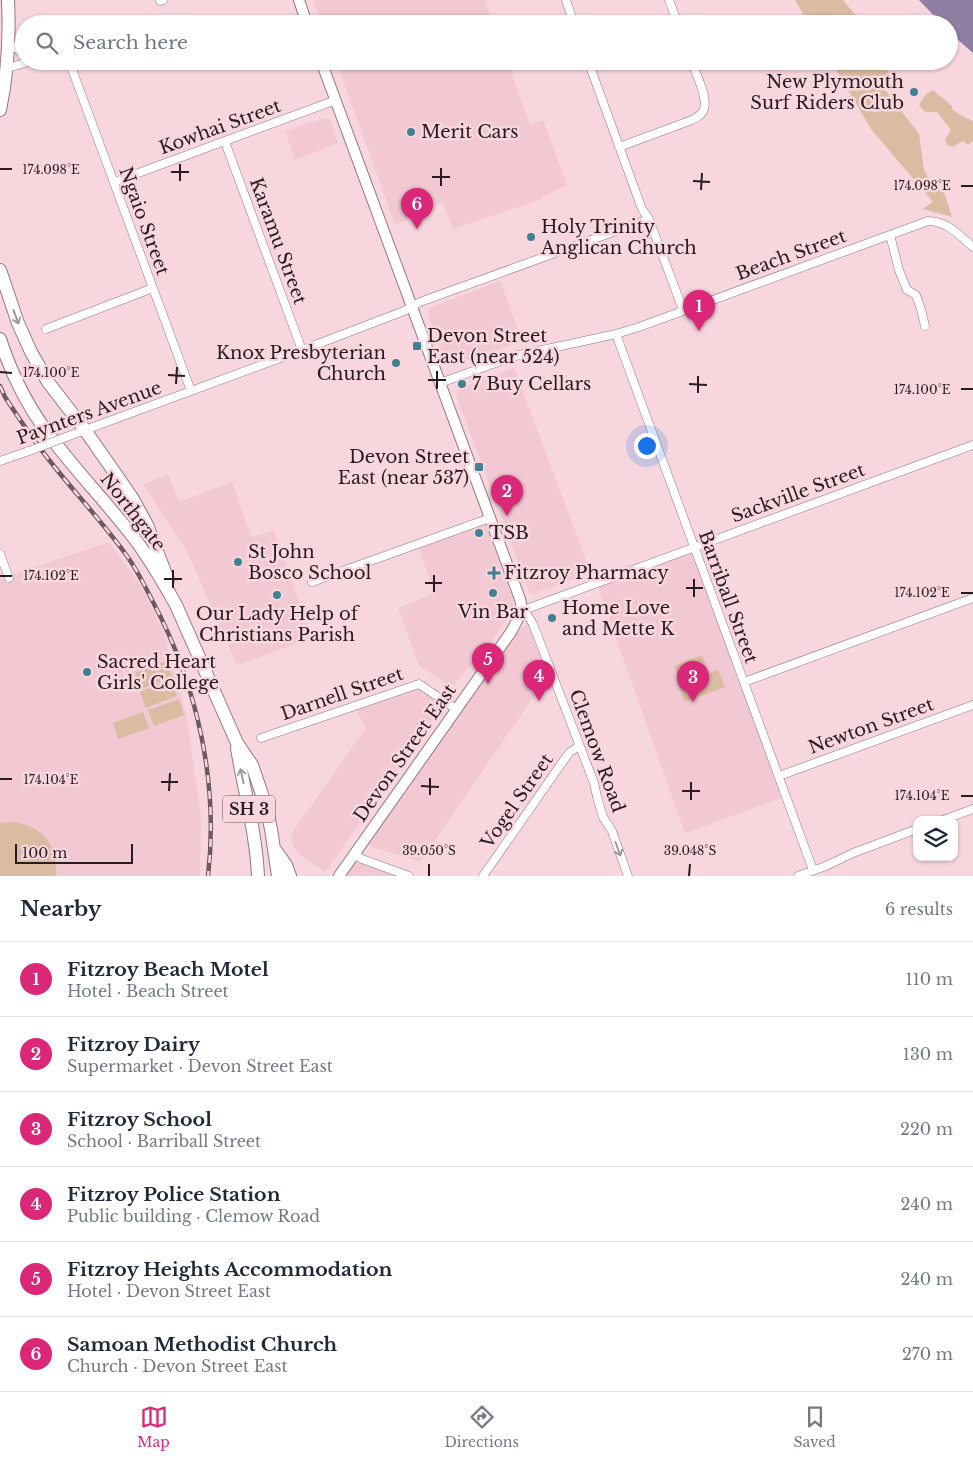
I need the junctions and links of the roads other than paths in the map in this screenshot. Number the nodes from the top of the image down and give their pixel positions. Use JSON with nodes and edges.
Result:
{"nodes":[{"id":1,"x":8,"y":0,"type":"edge"},
{"id":2,"x":299,"y":0,"type":"edge"},
{"id":3,"x":566,"y":0,"type":"edge"},
{"id":4,"x":669,"y":0,"type":"edge"},
{"id":5,"x":304,"y":15,"type":"edge"},
{"id":6,"x":571,"y":15,"type":"edge"},
{"id":7,"x":675,"y":15,"type":"edge"},
{"id":8,"x":9,"y":43,"type":"junction"},
{"id":9,"x":15,"y":47,"type":"edge"},
{"id":10,"x":15,"y":66,"type":"edge"},
{"id":11,"x":8,"y":68,"type":"junction"},
{"id":12,"x":72,"y":70,"type":"edge"},
{"id":13,"x":324,"y":70,"type":"edge"},
{"id":14,"x":591,"y":70,"type":"edge"},
{"id":15,"x":695,"y":70,"type":"edge"},
{"id":16,"x":336,"y":100,"type":"junction"},
{"id":17,"x":0,"y":110,"type":"edge"},
{"id":18,"x":225,"y":142,"type":"junction"},
{"id":19,"x":619,"y":147,"type":"junction"},
{"id":20,"x":114,"y":182,"type":"junction"},
{"id":21,"x":649,"y":219,"type":"junction"},
{"id":22,"x":890,"y":235,"type":"junction"},
{"id":23,"x":973,"y":247,"type":"edge"},
{"id":24,"x":0,"y":270,"type":"edge"},
{"id":25,"x":153,"y":288,"type":"junction"},
{"id":26,"x":412,"y":307,"type":"junction"},
{"id":27,"x":683,"y":310,"type":"junction"},
{"id":28,"x":925,"y":326,"type":"dead end"},
{"id":29,"x":46,"y":328,"type":"dead end"},
{"id":30,"x":616,"y":334,"type":"junction"},
{"id":31,"x":0,"y":339,"type":"edge"},
{"id":32,"x":302,"y":350,"type":"junction"},
{"id":33,"x":440,"y":383,"type":"junction"},
{"id":34,"x":191,"y":391,"type":"junction"},
{"id":35,"x":85,"y":430,"type":"junction"},
{"id":36,"x":973,"y":445,"type":"edge"},
{"id":37,"x":0,"y":461,"type":"edge"},
{"id":38,"x":490,"y":518,"type":"junction"},
{"id":39,"x":694,"y":548,"type":"junction"},
{"id":40,"x":0,"y":554,"type":"edge"},
{"id":41,"x":9,"y":578,"type":"dead end"},
{"id":42,"x":312,"y":582,"type":"dead end"},
{"id":43,"x":973,"y":598,"type":"edge"},
{"id":44,"x":176,"y":605,"type":"junction"},
{"id":45,"x":521,"y":611,"type":"junction"},
{"id":46,"x":744,"y":682,"type":"junction"},
{"id":47,"x":973,"y":705,"type":"edge"},
{"id":48,"x":456,"y":709,"type":"junction"},
{"id":49,"x":261,"y":738,"type":"dead end"},
{"id":50,"x":237,"y":744,"type":"junction"},
{"id":51,"x":579,"y":746,"type":"junction"},
{"id":52,"x":779,"y":776,"type":"junction"},
{"id":53,"x":973,"y":808,"type":"edge"},
{"id":54,"x":952,"y":816,"type":"edge"},
{"id":55,"x":913,"y":830,"type":"edge"},
{"id":56,"x":275,"y":849,"type":"junction"},
{"id":57,"x":354,"y":854,"type":"junction"},
{"id":58,"x":809,"y":873,"type":"edge"},
{"id":59,"x":258,"y":876,"type":"edge"},
{"id":60,"x":278,"y":876,"type":"edge"},
{"id":61,"x":290,"y":876,"type":"edge"},
{"id":62,"x":339,"y":876,"type":"edge"},
{"id":63,"x":409,"y":876,"type":"edge"},
{"id":64,"x":483,"y":876,"type":"edge"},
{"id":65,"x":628,"y":876,"type":"edge"},
{"id":66,"x":798,"y":876,"type":"edge"}],
"edges":[{"from":1,"to":8,"type":"highway"},
{"from":2,"to":5,"type":"main road"},
{"from":3,"to":6,"type":"street"},
{"from":4,"to":7,"type":"street"},
{"from":8,"to":9,"type":"street"},
{"from":8,"to":11,"type":"highway"},
{"from":10,"to":11,"type":"street"},
{"from":11,"to":17,"type":"highway"},
{"from":12,"to":20,"type":"street","name":"Ngaio Street"},
{"from":13,"to":16,"type":"main road"},
{"from":14,"to":19,"type":"street"},
{"from":15,"to":19,"type":"street"},
{"from":16,"to":18,"type":"street","name":"Kowhai Street"},
{"from":16,"to":26,"type":"main road"},
{"from":18,"to":20,"type":"street","name":"Kowhai Street"},
{"from":18,"to":32,"type":"street","name":"Karamu Street"},
{"from":19,"to":21,"type":"street"},
{"from":20,"to":25,"type":"street","name":"Ngaio Street"},
{"from":21,"to":26,"type":"street","name":"Paynters Avenue"},
{"from":21,"to":27,"type":"street"},
{"from":22,"to":23,"type":"street","name":"Beach Street"},
{"from":22,"to":27,"type":"street","name":"Beach Street"},
{"from":22,"to":28,"type":"street"},
{"from":24,"to":35,"type":"highway","one_way":true},
{"from":25,"to":29,"type":"street"},
{"from":25,"to":34,"type":"street","name":"Ngaio Street"},
{"from":26,"to":32,"type":"street","name":"Paynters Avenue"},
{"from":26,"to":33,"type":"main road"},
{"from":27,"to":30,"type":"street","name":"Beach Street"},
{"from":30,"to":33,"type":"street","name":"Beach Street"},
{"from":30,"to":39,"type":"street","name":"Barriball Street"},
{"from":31,"to":44,"type":"highway","name":"Northgate","number":"SH 3"},
{"from":32,"to":34,"type":"street","name":"Paynters Avenue"},
{"from":33,"to":38,"type":"main road"},
{"from":34,"to":35,"type":"street","name":"Paynters Avenue"},
{"from":35,"to":37,"type":"street","name":"Paynters Avenue","bridge":true},
{"from":35,"to":44,"type":"highway"},
{"from":36,"to":39,"type":"street","name":"Sackville Street"},
{"from":38,"to":42,"type":"street"},
{"from":38,"to":45,"type":"main road"},
{"from":39,"to":45,"type":"street","name":"Sackville Street"},
{"from":39,"to":46,"type":"street","name":"Barriball Street"},
{"from":40,"to":41,"type":"street"},
{"from":43,"to":46,"type":"street"},
{"from":44,"to":50,"type":"highway","name":"Northgate","number":"SH 3"},
{"from":45,"to":48,"type":"main road","name":"Devon Street East"},
{"from":45,"to":51,"type":"street","name":"Clemow Road"},
{"from":46,"to":52,"type":"street","name":"Barriball Street"},
{"from":47,"to":52,"type":"street","name":"Newton Street"},
{"from":48,"to":49,"type":"street","name":"Darnell Street"},
{"from":48,"to":57,"type":"main road","name":"Devon Street East"},
{"from":50,"to":56,"type":"highway","name":"Northgate","number":"SH 3"},
{"from":59,"to":50,"type":"highway","name":"Northgate","number":"SH 3","one_way":true},
{"from":51,"to":64,"type":"street","name":"Vogel Street"},
{"from":51,"to":65,"type":"street","name":"Clemow Road","one_way":true},
{"from":52,"to":58,"type":"street","name":"Barriball Street"},
{"from":53,"to":54,"type":"street"},
{"from":55,"to":58,"type":"street"},
{"from":56,"to":60,"type":"highway","name":"Northgate","number":"SH 3"},
{"from":56,"to":61,"type":"highway"},
{"from":57,"to":62,"type":"main road","name":"Devon Street East"},
{"from":57,"to":63,"type":"street"},
{"from":58,"to":66,"type":"street"}]}
